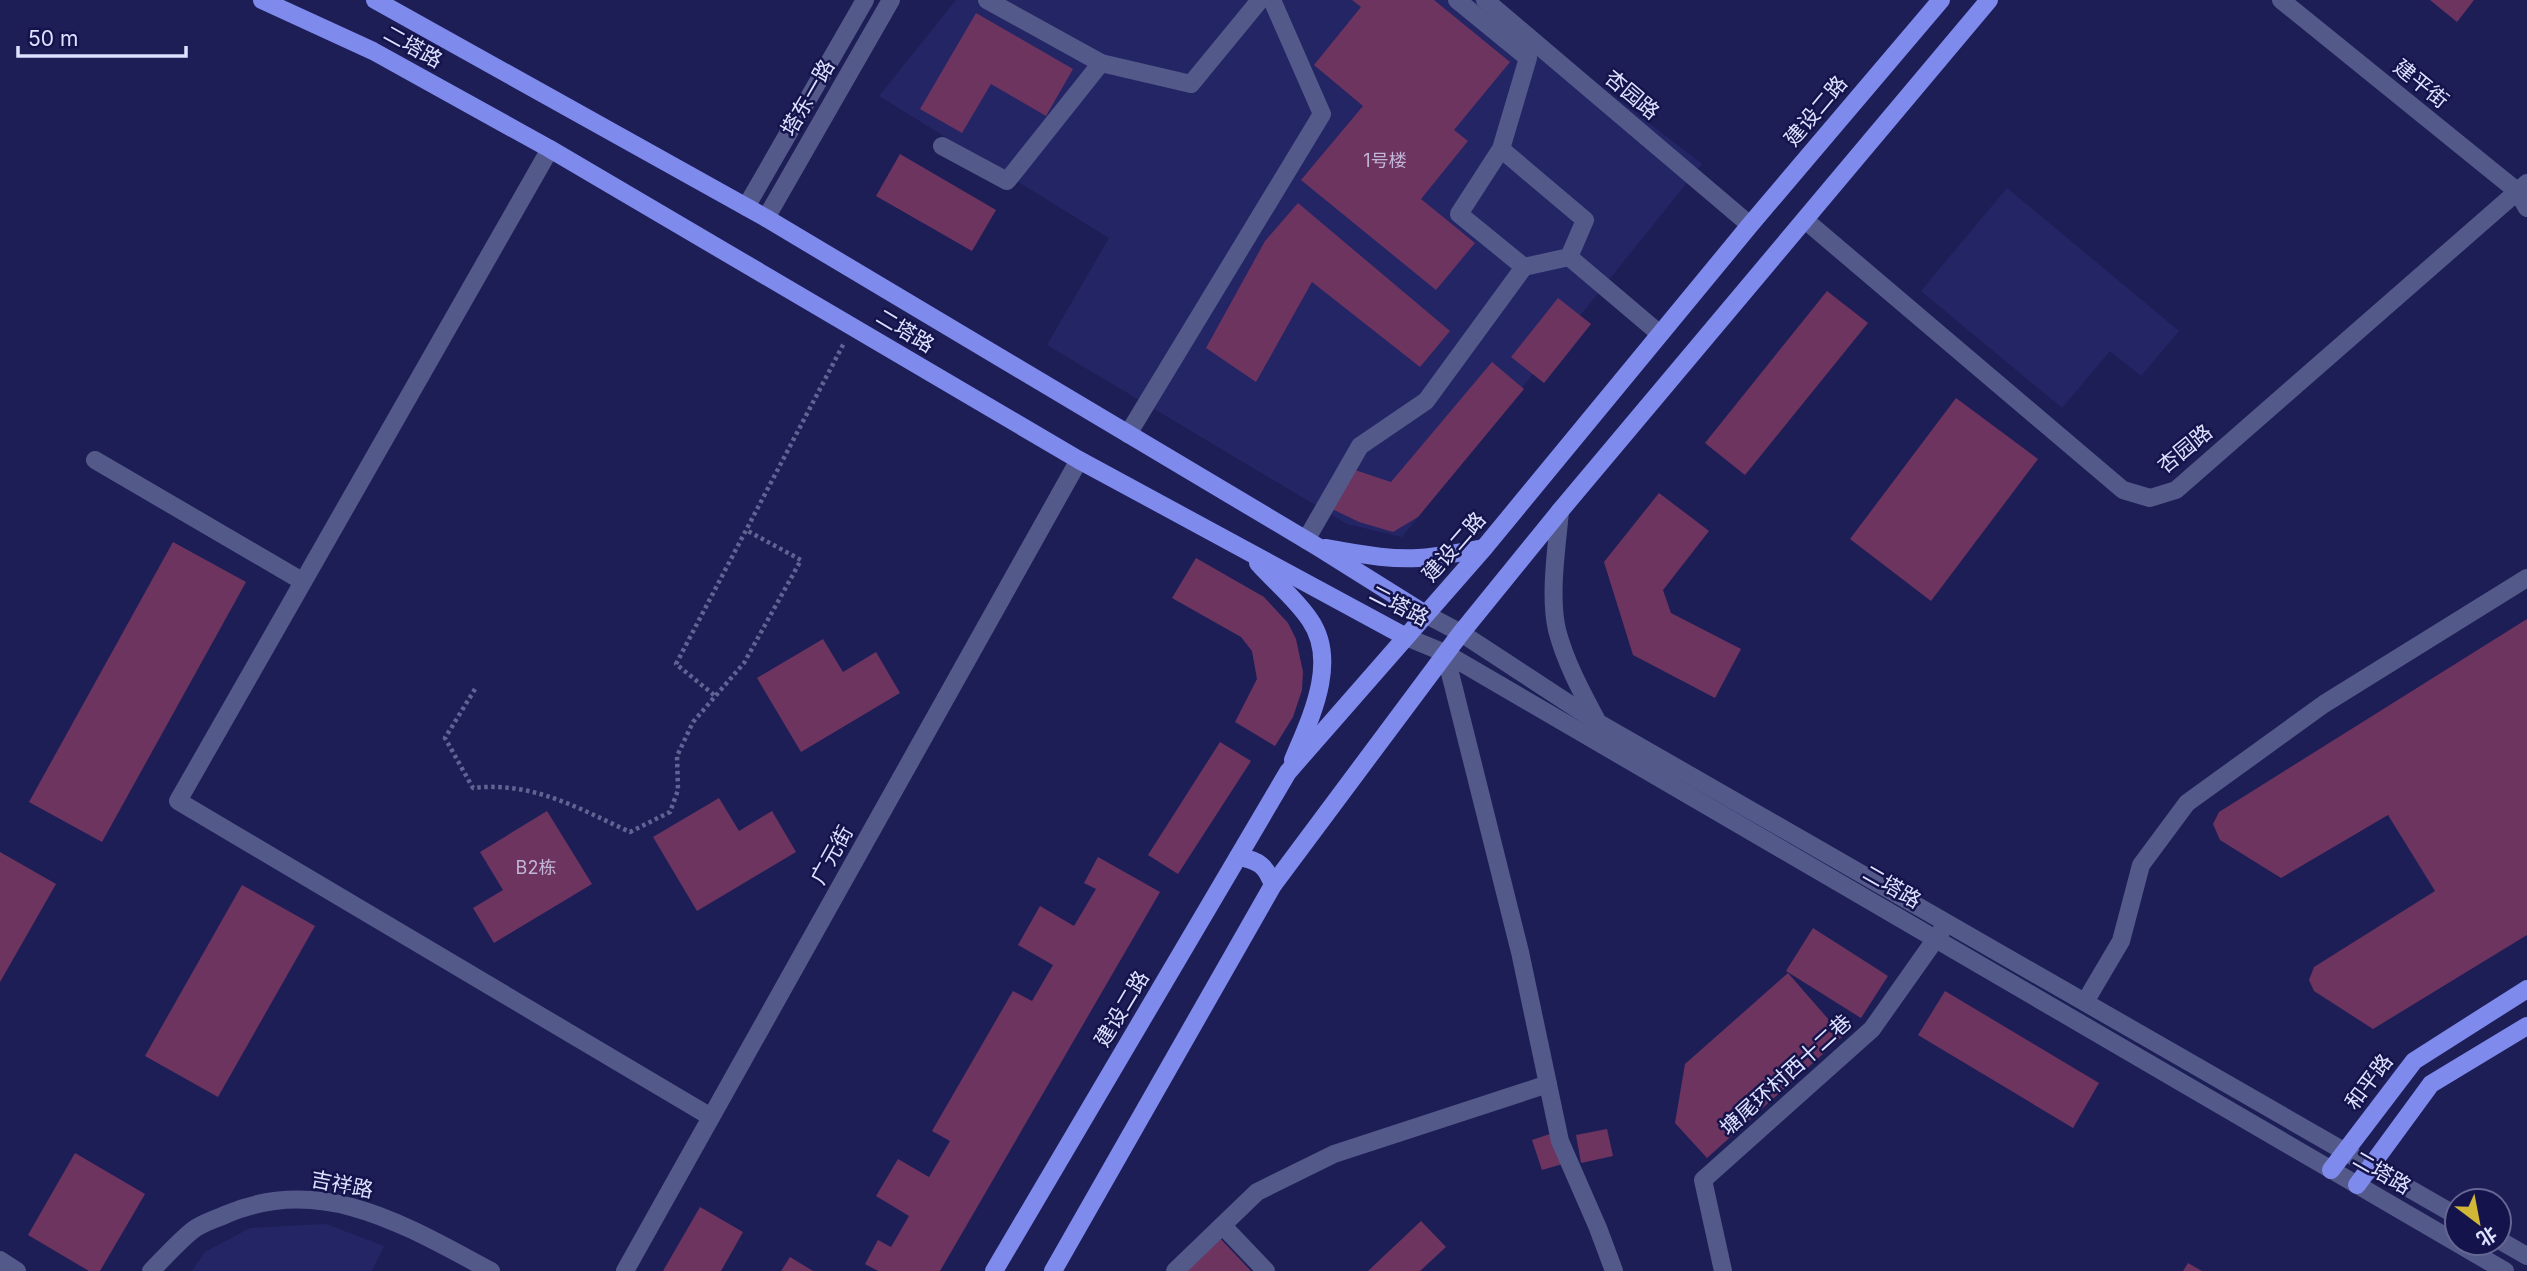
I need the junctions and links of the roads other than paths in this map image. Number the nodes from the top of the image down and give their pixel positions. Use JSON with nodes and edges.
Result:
{"nodes":[{"id":1,"x":262,"y":0,"type":"edge"},
{"id":2,"x":375,"y":0,"type":"edge"},
{"id":3,"x":865,"y":0,"type":"edge"},
{"id":4,"x":891,"y":0,"type":"edge"},
{"id":5,"x":987,"y":0,"type":"edge"},
{"id":6,"x":1260,"y":0,"type":"edge"},
{"id":7,"x":1272,"y":0,"type":"edge"},
{"id":8,"x":1457,"y":0,"type":"edge"},
{"id":9,"x":1485,"y":0,"type":"edge"},
{"id":10,"x":1941,"y":0,"type":"edge"},
{"id":11,"x":1989,"y":0,"type":"edge"},
{"id":12,"x":2281,"y":0,"type":"edge"},
{"id":13,"x":1101,"y":63,"type":"junction"},
{"id":14,"x":943,"y":146,"type":"dead end"},
{"id":15,"x":550,"y":149,"type":"junction"},
{"id":16,"x":1501,"y":149,"type":"junction"},
{"id":17,"x":2522,"y":187,"type":"edge"},
{"id":18,"x":746,"y":207,"type":"junction"},
{"id":19,"x":2527,"y":208,"type":"edge"},
{"id":20,"x":766,"y":218,"type":"junction"},
{"id":21,"x":1805,"y":220,"type":"junction"},
{"id":22,"x":1750,"y":225,"type":"junction"},
{"id":23,"x":1569,"y":257,"type":"junction"},
{"id":24,"x":1524,"y":267,"type":"junction"},
{"id":25,"x":1660,"y":334,"type":"junction"},
{"id":26,"x":1128,"y":434,"type":"junction"},
{"id":27,"x":95,"y":460,"type":"dead end"},
{"id":28,"x":1079,"y":460,"type":"junction"},
{"id":29,"x":1560,"y":511,"type":"junction"},
{"id":30,"x":1312,"y":543,"type":"junction"},
{"id":31,"x":1484,"y":548,"type":"junction"},
{"id":32,"x":1248,"y":553,"type":"junction"},
{"id":33,"x":2527,"y":578,"type":"edge"},
{"id":34,"x":302,"y":581,"type":"junction"},
{"id":35,"x":1425,"y":614,"type":"junction"},
{"id":36,"x":1461,"y":633,"type":"junction"},
{"id":37,"x":1406,"y":637,"type":"junction"},
{"id":38,"x":1445,"y":653,"type":"junction"},
{"id":39,"x":1597,"y":723,"type":"junction"},
{"id":40,"x":1288,"y":772,"type":"junction"},
{"id":41,"x":1238,"y":857,"type":"junction"},
{"id":42,"x":1273,"y":886,"type":"junction"},
{"id":43,"x":1947,"y":923,"type":"junction"},
{"id":44,"x":1936,"y":939,"type":"junction"},
{"id":45,"x":2527,"y":989,"type":"edge"},
{"id":46,"x":2085,"y":1002,"type":"junction"},
{"id":47,"x":2527,"y":1026,"type":"edge"},
{"id":48,"x":1548,"y":1084,"type":"junction"},
{"id":49,"x":711,"y":1117,"type":"junction"},
{"id":50,"x":2345,"y":1151,"type":"junction"},
{"id":51,"x":2370,"y":1165,"type":"junction"},
{"id":52,"x":2331,"y":1170,"type":"junction"},
{"id":53,"x":2357,"y":1185,"type":"junction"},
{"id":54,"x":2443,"y":1208,"type":"edge"},
{"id":55,"x":1223,"y":1226,"type":"junction"},
{"id":56,"x":0,"y":1260,"type":"edge"},
{"id":57,"x":17,"y":1271,"type":"edge"},
{"id":58,"x":151,"y":1271,"type":"edge"},
{"id":59,"x":491,"y":1271,"type":"edge"},
{"id":60,"x":625,"y":1271,"type":"edge"},
{"id":61,"x":993,"y":1271,"type":"edge"},
{"id":62,"x":1053,"y":1271,"type":"edge"},
{"id":63,"x":1175,"y":1271,"type":"edge"},
{"id":64,"x":1266,"y":1271,"type":"edge"},
{"id":65,"x":1614,"y":1271,"type":"edge"},
{"id":66,"x":1723,"y":1271,"type":"edge"},
{"id":67,"x":2505,"y":1271,"type":"edge"}],
"edges":[{"from":1,"to":15,"type":"main road","name":"二塔路"},
{"from":2,"to":18,"type":"main road","name":"二塔路"},
{"from":3,"to":18,"type":"street","name":"塔东一路"},
{"from":4,"to":20,"type":"street","name":"塔东一路"},
{"from":5,"to":13,"type":"street"},
{"from":6,"to":13,"type":"street"},
{"from":7,"to":26,"type":"street"},
{"from":8,"to":16,"type":"street"},
{"from":9,"to":22,"type":"street","name":"杏园路"},
{"from":10,"to":22,"type":"main road","name":"建设二路"},
{"from":11,"to":21,"type":"main road"},
{"from":12,"to":17,"type":"street","name":"建平街"},
{"from":13,"to":14,"type":"street"},
{"from":15,"to":28,"type":"main road","name":"二塔路"},
{"from":15,"to":34,"type":"street"},
{"from":16,"to":23,"type":"street"},
{"from":16,"to":24,"type":"street"},
{"from":17,"to":19,"type":"street","name":"建平街"},
{"from":17,"to":21,"type":"street","name":"杏园路"},
{"from":18,"to":20,"type":"main road","name":"二塔路"},
{"from":20,"to":26,"type":"main road","name":"二塔路"},
{"from":21,"to":29,"type":"main road"},
{"from":22,"to":25,"type":"main road","name":"建设二路"},
{"from":23,"to":24,"type":"street"},
{"from":23,"to":25,"type":"street"},
{"from":24,"to":30,"type":"street"},
{"from":25,"to":31,"type":"main road","name":"建设二路"},
{"from":26,"to":30,"type":"main road","name":"二塔路"},
{"from":27,"to":34,"type":"street"},
{"from":28,"to":32,"type":"main road","name":"二塔路"},
{"from":28,"to":49,"type":"street","name":"广元街"},
{"from":29,"to":36,"type":"main road"},
{"from":29,"to":39,"type":"street"},
{"from":30,"to":31,"type":"main road"},
{"from":30,"to":35,"type":"main road","name":"二塔路"},
{"from":31,"to":35,"type":"main road","name":"建设二路"},
{"from":32,"to":37,"type":"main road","name":"二塔路"},
{"from":32,"to":40,"type":"main road"},
{"from":33,"to":46,"type":"street"},
{"from":34,"to":49,"type":"street"},
{"from":35,"to":36,"type":"street","name":"二塔路"},
{"from":35,"to":37,"type":"main road","name":"建设二路"},
{"from":36,"to":38,"type":"main road"},
{"from":36,"to":39,"type":"street","name":"二塔路"},
{"from":37,"to":38,"type":"street","name":"二塔路"},
{"from":37,"to":40,"type":"main road","name":"建设二路"},
{"from":38,"to":42,"type":"main road"},
{"from":38,"to":44,"type":"street","name":"二塔路"},
{"from":38,"to":48,"type":"street"},
{"from":39,"to":43,"type":"street","name":"二塔路"},
{"from":40,"to":41,"type":"main road","name":"建设二路"},
{"from":41,"to":42,"type":"main road"},
{"from":41,"to":61,"type":"main road","name":"建设二路"},
{"from":42,"to":62,"type":"main road"},
{"from":43,"to":44,"type":"street","name":"塘尾环村西十二巷"},
{"from":43,"to":46,"type":"street","name":"二塔路"},
{"from":44,"to":52,"type":"street","name":"二塔路"},
{"from":44,"to":66,"type":"street","name":"塘尾环村西十二巷"},
{"from":45,"to":50,"type":"main road","name":"和平路"},
{"from":46,"to":50,"type":"street","name":"二塔路"},
{"from":47,"to":51,"type":"main road"},
{"from":48,"to":55,"type":"street"},
{"from":48,"to":65,"type":"street"},
{"from":49,"to":60,"type":"street","name":"广元街"},
{"from":50,"to":51,"type":"street","name":"二塔路"},
{"from":50,"to":52,"type":"main road","name":"和平路"},
{"from":51,"to":53,"type":"main road"},
{"from":51,"to":54,"type":"street","name":"二塔路"},
{"from":52,"to":53,"type":"street","name":"二塔路"},
{"from":53,"to":67,"type":"street","name":"二塔路"},
{"from":55,"to":63,"type":"street"},
{"from":55,"to":64,"type":"street"},
{"from":56,"to":57,"type":"street"},
{"from":58,"to":59,"type":"street","name":"吉祥路"}]}
